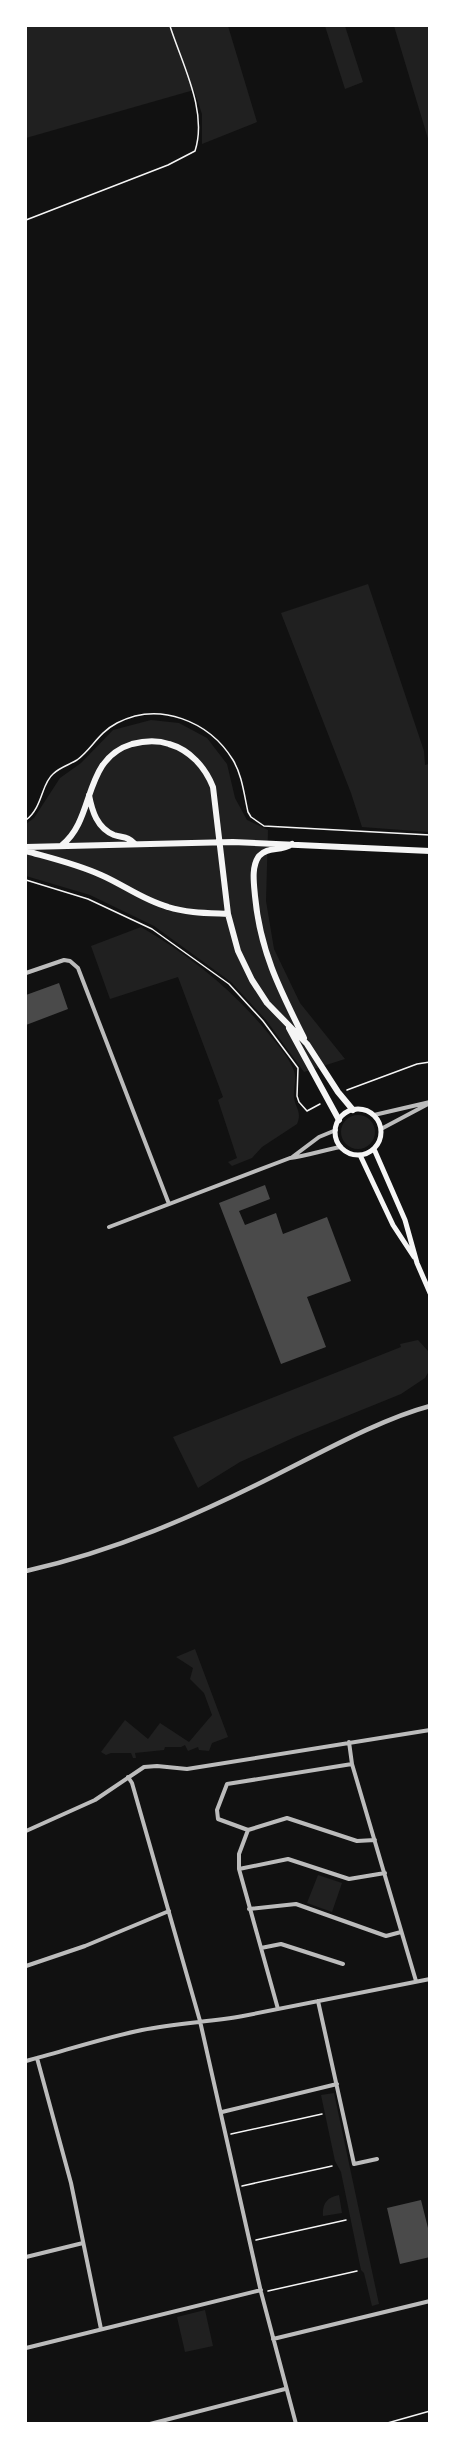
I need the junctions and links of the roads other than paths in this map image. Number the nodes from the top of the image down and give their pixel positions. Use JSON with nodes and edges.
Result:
{"nodes":[{"id":1,"x":89,"y":795,"type":"junction"},
{"id":2,"x":135,"y":843,"type":"junction"},
{"id":3,"x":292,"y":844,"type":"junction"},
{"id":4,"x":62,"y":846,"type":"junction"},
{"id":5,"x":26,"y":849,"type":"edge"},
{"id":6,"x":429,"y":851,"type":"edge"},
{"id":7,"x":228,"y":914,"type":"junction"},
{"id":8,"x":26,"y":973,"type":"edge"},
{"id":9,"x":285,"y":1023,"type":"junction"},
{"id":10,"x":307,"y":1044,"type":"junction"},
{"id":11,"x":429,"y":1103,"type":"edge"},
{"id":12,"x":353,"y":1110,"type":"junction"},
{"id":13,"x":374,"y":1115,"type":"junction"},
{"id":14,"x":339,"y":1120,"type":"junction"},
{"id":15,"x":381,"y":1129,"type":"junction"},
{"id":16,"x":336,"y":1130,"type":"junction"},
{"id":17,"x":341,"y":1148,"type":"junction"},
{"id":18,"x":374,"y":1149,"type":"junction"},
{"id":19,"x":360,"y":1155,"type":"junction"},
{"id":20,"x":290,"y":1158,"type":"junction"},
{"id":21,"x":169,"y":1204,"type":"junction"},
{"id":22,"x":110,"y":1227,"type":"dead end"},
{"id":23,"x":417,"y":1263,"type":"junction"},
{"id":24,"x":429,"y":1293,"type":"edge"},
{"id":25,"x":429,"y":1401,"type":"edge"},
{"id":26,"x":429,"y":1406,"type":"edge"},
{"id":27,"x":419,"y":1409,"type":"junction"},
{"id":28,"x":26,"y":1571,"type":"edge"},
{"id":29,"x":429,"y":1730,"type":"edge"},
{"id":30,"x":349,"y":1742,"type":"junction"},
{"id":31,"x":352,"y":1764,"type":"junction"},
{"id":32,"x":128,"y":1777,"type":"junction"},
{"id":33,"x":248,"y":1830,"type":"junction"},
{"id":34,"x":26,"y":1831,"type":"edge"},
{"id":35,"x":375,"y":1840,"type":"junction"},
{"id":36,"x":239,"y":1869,"type":"junction"},
{"id":37,"x":385,"y":1873,"type":"junction"},
{"id":38,"x":249,"y":1909,"type":"junction"},
{"id":39,"x":169,"y":1911,"type":"junction"},
{"id":40,"x":401,"y":1932,"type":"junction"},
{"id":41,"x":261,"y":1948,"type":"junction"},
{"id":42,"x":343,"y":1964,"type":"dead end"},
{"id":43,"x":26,"y":1966,"type":"edge"},
{"id":44,"x":429,"y":1979,"type":"edge"},
{"id":45,"x":416,"y":1981,"type":"junction"},
{"id":46,"x":318,"y":2001,"type":"junction"},
{"id":47,"x":278,"y":2009,"type":"junction"},
{"id":48,"x":200,"y":2021,"type":"junction"},
{"id":49,"x":37,"y":2058,"type":"junction"},
{"id":50,"x":26,"y":2061,"type":"edge"},
{"id":51,"x":337,"y":2084,"type":"junction"},
{"id":52,"x":222,"y":2112,"type":"junction"},
{"id":53,"x":377,"y":2159,"type":"dead end"},
{"id":54,"x":83,"y":2243,"type":"junction"},
{"id":55,"x":26,"y":2257,"type":"edge"},
{"id":56,"x":261,"y":2291,"type":"junction"},
{"id":57,"x":429,"y":2301,"type":"edge"},
{"id":58,"x":101,"y":2329,"type":"junction"},
{"id":59,"x":273,"y":2339,"type":"junction"},
{"id":60,"x":26,"y":2348,"type":"edge"},
{"id":61,"x":285,"y":2389,"type":"junction"},
{"id":62,"x":150,"y":2424,"type":"edge"},
{"id":63,"x":296,"y":2424,"type":"edge"}],
"edges":[{"from":1,"to":2,"type":"main road"},
{"from":1,"to":4,"type":"main road"},
{"from":1,"to":7,"type":"main road"},
{"from":2,"to":3,"type":"main road"},
{"from":2,"to":4,"type":"main road"},
{"from":3,"to":6,"type":"main road"},
{"from":3,"to":10,"type":"main road"},
{"from":4,"to":5,"type":"main road"},
{"from":5,"to":7,"type":"main road"},
{"from":7,"to":9,"type":"main road"},
{"from":8,"to":21,"type":"street"},
{"from":9,"to":10,"type":"main road"},
{"from":9,"to":14,"type":"main road"},
{"from":10,"to":12,"type":"main road"},
{"from":11,"to":13,"type":"street"},
{"from":11,"to":15,"type":"street"},
{"from":12,"to":13,"type":"main road"},
{"from":12,"to":14,"type":"main road"},
{"from":13,"to":15,"type":"main road"},
{"from":14,"to":16,"type":"main road"},
{"from":15,"to":18,"type":"main road"},
{"from":16,"to":17,"type":"main road"},
{"from":16,"to":20,"type":"street"},
{"from":17,"to":19,"type":"main road"},
{"from":17,"to":20,"type":"street"},
{"from":18,"to":19,"type":"main road"},
{"from":18,"to":23,"type":"main road"},
{"from":19,"to":23,"type":"main road"},
{"from":20,"to":21,"type":"street"},
{"from":21,"to":22,"type":"street"},
{"from":23,"to":24,"type":"main road"},
{"from":25,"to":27,"type":"street"},
{"from":26,"to":27,"type":"street"},
{"from":27,"to":28,"type":"street"},
{"from":29,"to":30,"type":"street"},
{"from":30,"to":31,"type":"street"},
{"from":30,"to":32,"type":"street"},
{"from":31,"to":33,"type":"street"},
{"from":31,"to":35,"type":"street"},
{"from":32,"to":34,"type":"street"},
{"from":32,"to":39,"type":"street"},
{"from":33,"to":35,"type":"street"},
{"from":33,"to":36,"type":"street"},
{"from":35,"to":37,"type":"street"},
{"from":36,"to":37,"type":"street"},
{"from":36,"to":38,"type":"street"},
{"from":37,"to":40,"type":"street"},
{"from":38,"to":40,"type":"street"},
{"from":38,"to":41,"type":"street"},
{"from":39,"to":43,"type":"street"},
{"from":39,"to":48,"type":"street"},
{"from":40,"to":45,"type":"street"},
{"from":41,"to":42,"type":"street"},
{"from":41,"to":47,"type":"street"},
{"from":44,"to":45,"type":"street"},
{"from":45,"to":46,"type":"street"},
{"from":46,"to":47,"type":"street"},
{"from":46,"to":51,"type":"street"},
{"from":47,"to":48,"type":"street"},
{"from":48,"to":49,"type":"street"},
{"from":48,"to":52,"type":"street"},
{"from":49,"to":50,"type":"street"},
{"from":49,"to":54,"type":"street"},
{"from":51,"to":52,"type":"street"},
{"from":51,"to":53,"type":"street"},
{"from":52,"to":56,"type":"street"},
{"from":54,"to":55,"type":"street"},
{"from":54,"to":58,"type":"street"},
{"from":56,"to":58,"type":"street"},
{"from":56,"to":59,"type":"street"},
{"from":57,"to":59,"type":"street"},
{"from":58,"to":60,"type":"street"},
{"from":59,"to":61,"type":"street"},
{"from":61,"to":62,"type":"street"},
{"from":61,"to":63,"type":"street"}]}
